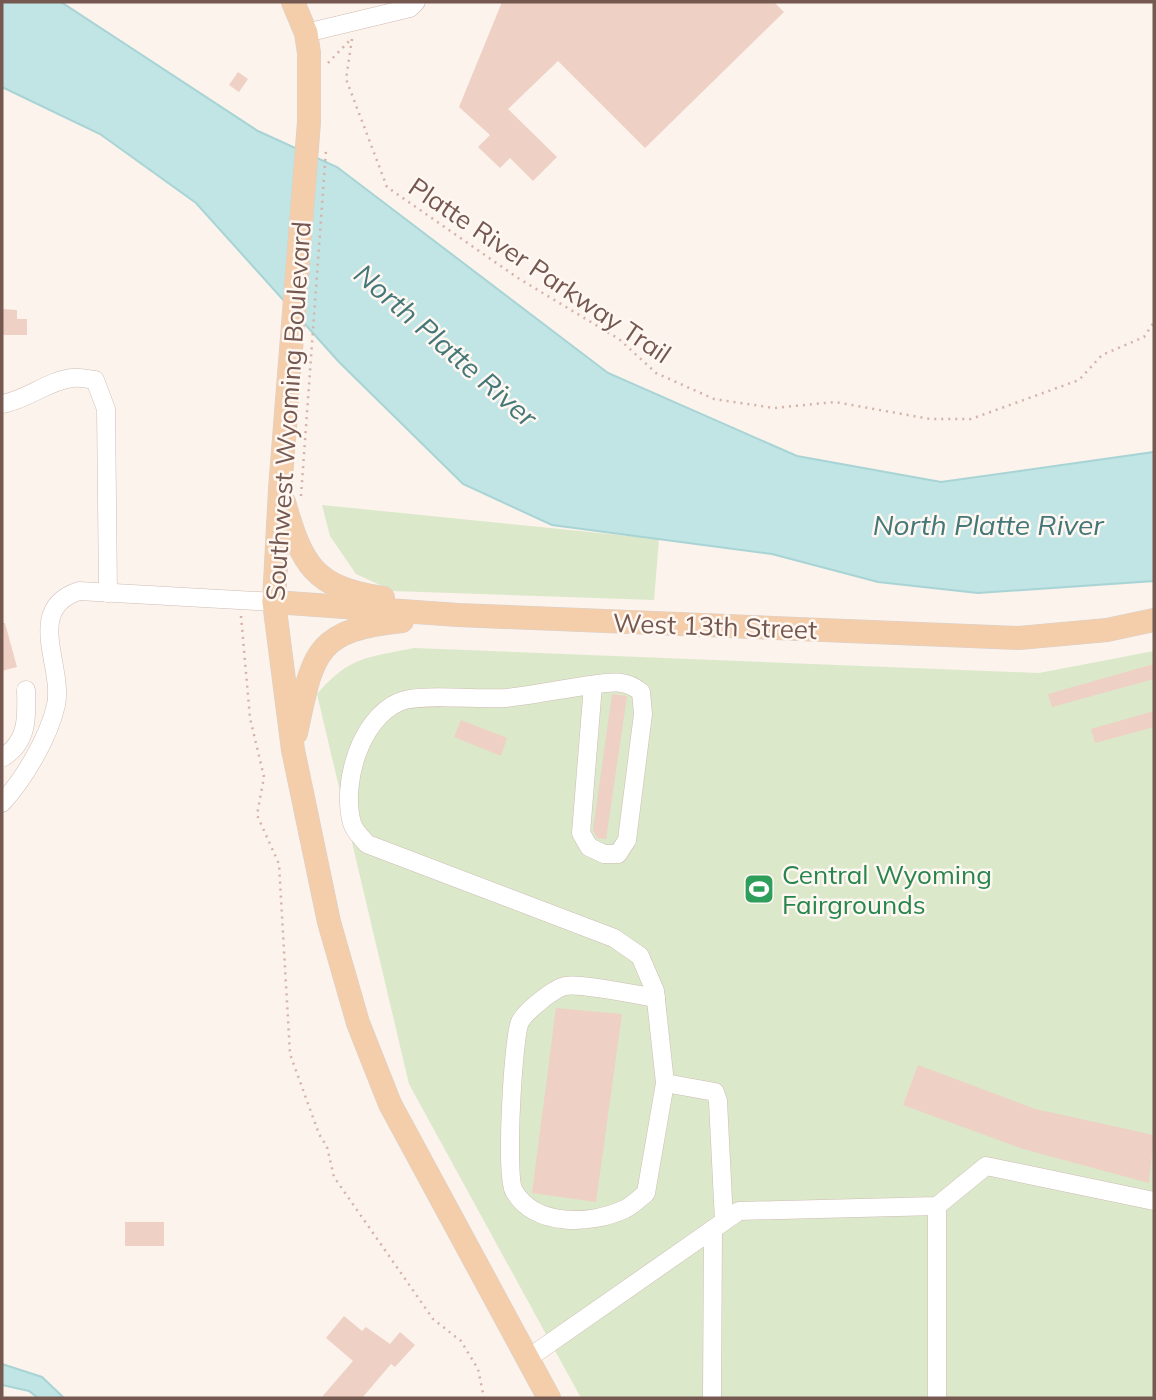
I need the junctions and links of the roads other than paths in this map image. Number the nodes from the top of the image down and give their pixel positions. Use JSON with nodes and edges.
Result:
{"nodes":[{"id":1,"x":293,"y":2,"type":"edge"},
{"id":2,"x":415,"y":2,"type":"edge"},
{"id":3,"x":306,"y":33,"type":"junction"},
{"id":4,"x":2,"y":404,"type":"edge"},
{"id":5,"x":280,"y":489,"type":"junction"},
{"id":6,"x":108,"y":593,"type":"junction"},
{"id":7,"x":274,"y":602,"type":"junction"},
{"id":8,"x":458,"y":615,"type":"junction"},
{"id":9,"x":1154,"y":620,"type":"edge"},
{"id":10,"x":593,"y":685,"type":"junction"},
{"id":11,"x":26,"y":690,"type":"dead end"},
{"id":12,"x":293,"y":750,"type":"junction"},
{"id":13,"x":2,"y":758,"type":"edge"},
{"id":14,"x":2,"y":803,"type":"edge"},
{"id":15,"x":656,"y":998,"type":"junction"},
{"id":16,"x":665,"y":1083,"type":"junction"},
{"id":17,"x":1154,"y":1201,"type":"edge"},
{"id":18,"x":937,"y":1206,"type":"junction"},
{"id":19,"x":719,"y":1225,"type":"junction"},
{"id":20,"x":527,"y":1359,"type":"junction"},
{"id":21,"x":549,"y":1398,"type":"edge"},
{"id":22,"x":712,"y":1398,"type":"edge"},
{"id":23,"x":937,"y":1398,"type":"edge"}],
"edges":[{"from":1,"to":3,"type":"main road","name":"Southwest Wyoming Boulevard"},
{"from":2,"to":3,"type":"street"},
{"from":3,"to":5,"type":"main road","name":"Southwest Wyoming Boulevard"},
{"from":4,"to":6,"type":"street"},
{"from":5,"to":7,"type":"main road","name":"Southwest Wyoming Boulevard"},
{"from":5,"to":8,"type":"main road"},
{"from":6,"to":7,"type":"street"},
{"from":6,"to":14,"type":"street"},
{"from":7,"to":8,"type":"main road","name":"West 13th Street"},
{"from":7,"to":12,"type":"main road","name":"Southwest Wyoming Boulevard"},
{"from":8,"to":9,"type":"main road","name":"West 13th Street"},
{"from":8,"to":12,"type":"main road"},
{"from":10,"to":10,"type":"street"},
{"from":10,"to":15,"type":"street"},
{"from":11,"to":13,"type":"street"},
{"from":12,"to":20,"type":"main road","name":"Southwest Wyoming Boulevard"},
{"from":15,"to":16,"type":"street"},
{"from":15,"to":16,"type":"street"},
{"from":16,"to":19,"type":"street"},
{"from":17,"to":18,"type":"street"},
{"from":18,"to":19,"type":"street"},
{"from":18,"to":23,"type":"street"},
{"from":19,"to":20,"type":"street"},
{"from":19,"to":22,"type":"street"},
{"from":20,"to":21,"type":"main road","name":"Southwest Wyoming Boulevard"}]}
